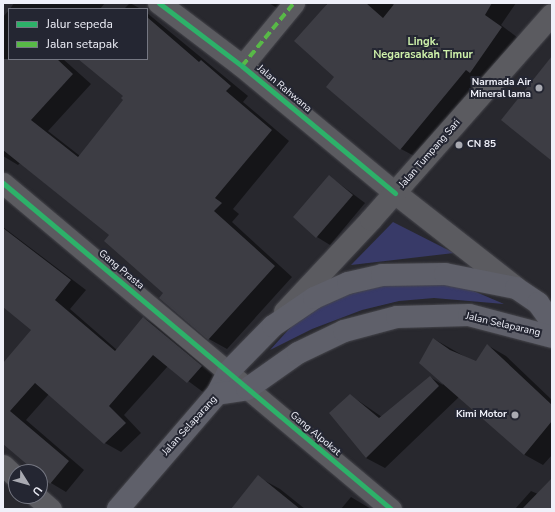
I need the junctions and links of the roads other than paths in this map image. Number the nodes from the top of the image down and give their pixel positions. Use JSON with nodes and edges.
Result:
{"nodes":[{"id":1,"x":159,"y":3,"type":"edge"},
{"id":2,"x":294,"y":3,"type":"edge"},
{"id":3,"x":552,"y":15,"type":"edge"},
{"id":4,"x":242,"y":66,"type":"junction"},
{"id":5,"x":3,"y":183,"type":"edge"},
{"id":6,"x":395,"y":193,"type":"junction"},
{"id":7,"x":516,"y":288,"type":"junction"},
{"id":8,"x":552,"y":322,"type":"edge"},
{"id":9,"x":272,"y":326,"type":"junction"},
{"id":10,"x":552,"y":337,"type":"edge"},
{"id":11,"x":228,"y":372,"type":"junction"},
{"id":12,"x":247,"y":389,"type":"junction"},
{"id":13,"x":217,"y":394,"type":"junction"},
{"id":14,"x":118,"y":509,"type":"edge"},
{"id":15,"x":390,"y":509,"type":"edge"}],
"edges":[{"from":1,"to":4,"type":"main road","name":"Jalan Rahwana"},
{"from":2,"to":4,"type":"street"},
{"from":3,"to":6,"type":"main road","name":"Jalan Tumpang Sari"},
{"from":4,"to":6,"type":"main road","name":"Jalan Rahwana"},
{"from":5,"to":11,"type":"street","name":"Gang Prasta"},
{"from":6,"to":7,"type":"main road","name":"Jalan Rahwana"},
{"from":6,"to":9,"type":"main road","name":"Jalan Tumpang Sari"},
{"from":7,"to":8,"type":"main road","name":"Jalan Tumpang Sari"},
{"from":7,"to":9,"type":"main road","name":"Jalan Tumpang Sari"},
{"from":9,"to":11,"type":"main road","name":"Jalan Tumpang Sari"},
{"from":10,"to":12,"type":"main road","name":"Jalan Selaparang"},
{"from":11,"to":12,"type":"street","name":"Gang Alpokat"},
{"from":11,"to":13,"type":"main road","name":"Jalan Tumpang Sari"},
{"from":12,"to":13,"type":"main road","name":"Jalan Selaparang"},
{"from":12,"to":15,"type":"street","name":"Gang Alpokat"},
{"from":13,"to":14,"type":"main road","name":"Jalan Selaparang"}]}
